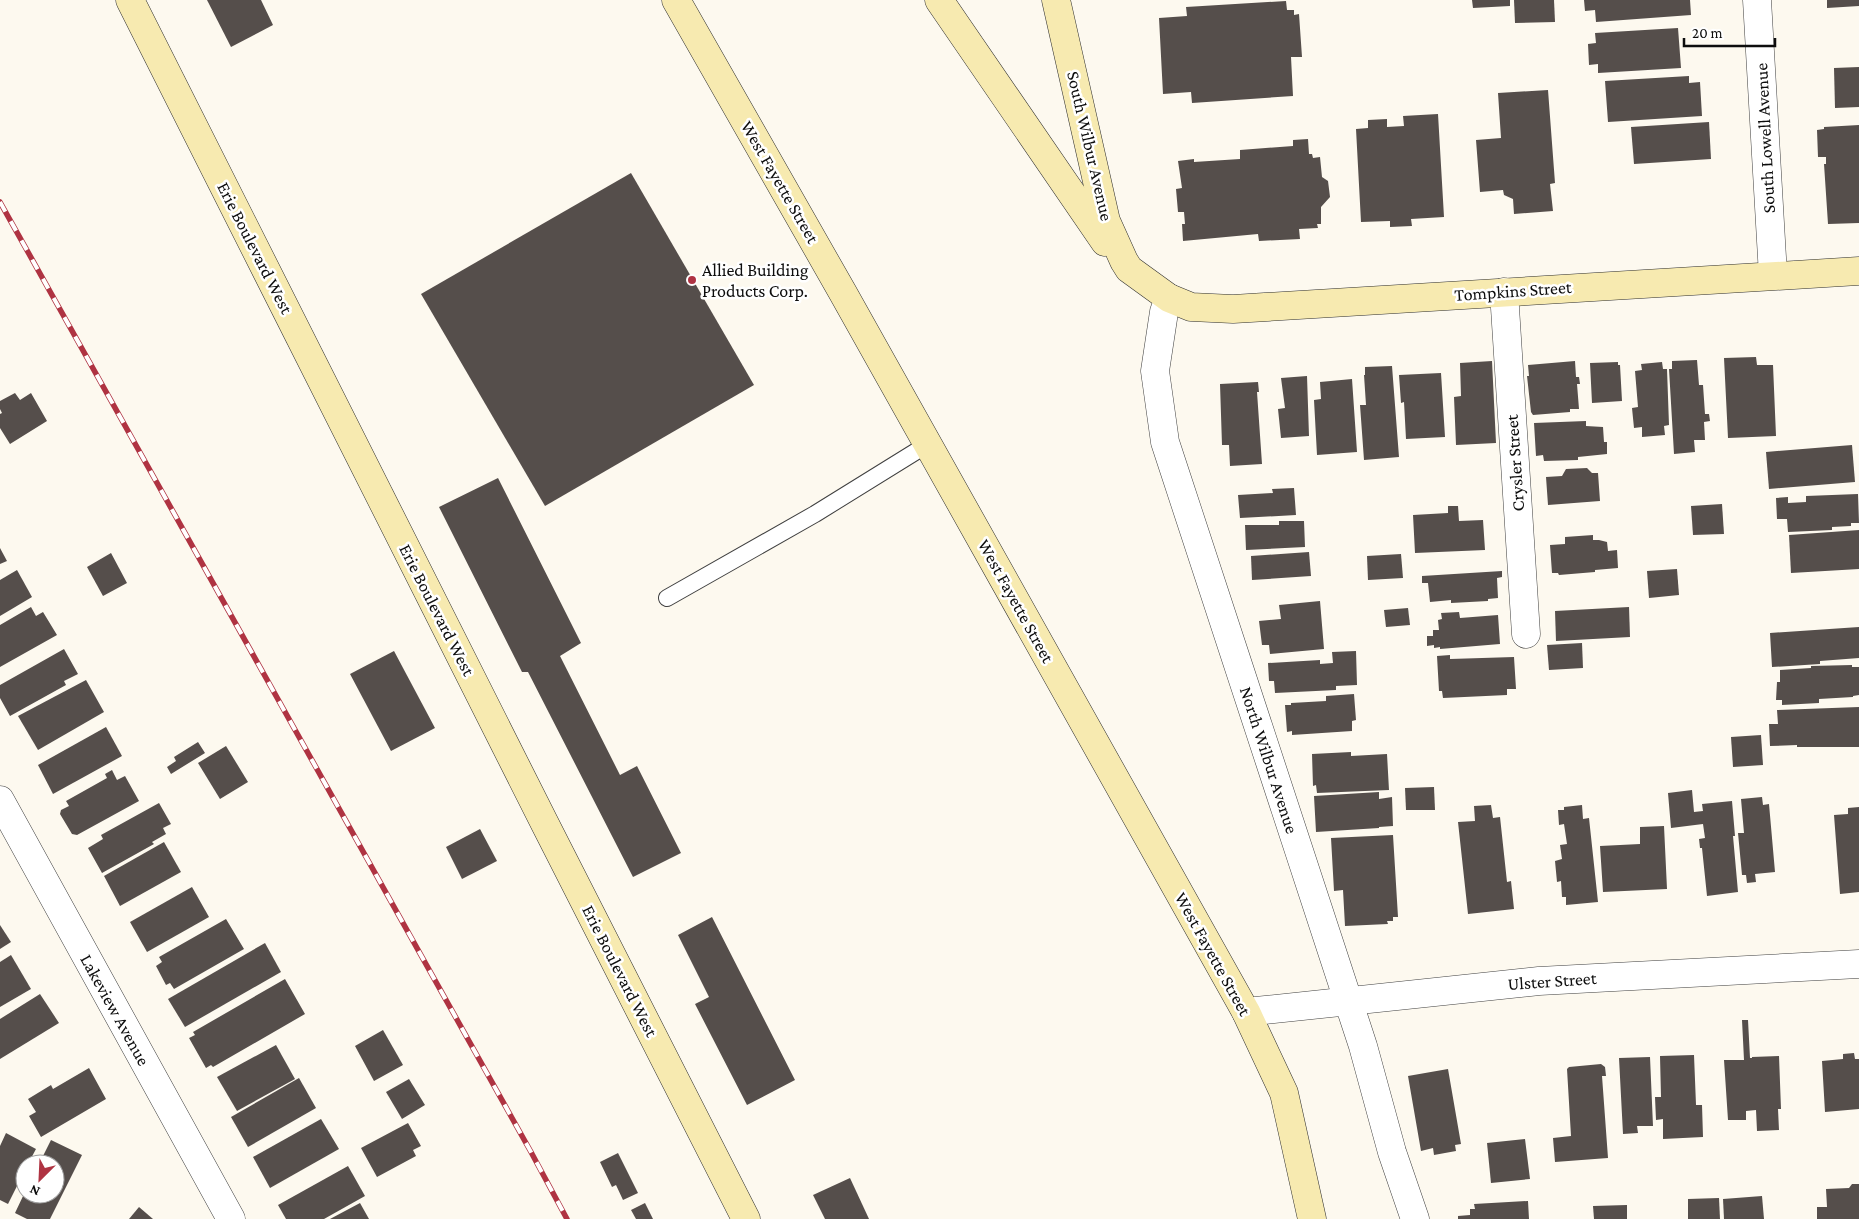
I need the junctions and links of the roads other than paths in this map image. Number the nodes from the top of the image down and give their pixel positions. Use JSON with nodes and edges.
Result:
{"nodes":[{"id":1,"x":130,"y":0,"type":"edge"},
{"id":2,"x":676,"y":0,"type":"edge"},
{"id":3,"x":939,"y":0,"type":"edge"},
{"id":4,"x":1056,"y":0,"type":"edge"},
{"id":5,"x":1757,"y":0,"type":"edge"},
{"id":6,"x":1124,"y":261,"type":"junction"},
{"id":7,"x":1859,"y":271,"type":"edge"},
{"id":8,"x":1773,"y":275,"type":"junction"},
{"id":9,"x":1504,"y":292,"type":"junction"},
{"id":10,"x":1169,"y":298,"type":"junction"},
{"id":11,"x":928,"y":444,"type":"junction"},
{"id":12,"x":667,"y":598,"type":"dead end"},
{"id":13,"x":1526,"y":634,"type":"dead end"},
{"id":14,"x":0,"y":800,"type":"edge"},
{"id":15,"x":1859,"y":964,"type":"edge"},
{"id":16,"x":1347,"y":1000,"type":"junction"},
{"id":17,"x":1246,"y":1012,"type":"junction"},
{"id":18,"x":231,"y":1219,"type":"edge"},
{"id":19,"x":746,"y":1219,"type":"edge"},
{"id":20,"x":1312,"y":1219,"type":"edge"},
{"id":21,"x":1415,"y":1219,"type":"edge"}],
"edges":[{"from":1,"to":19,"type":"street","name":"Erie Boulevard West"},
{"from":2,"to":11,"type":"street","name":"West Fayette Street"},
{"from":3,"to":6,"type":"street"},
{"from":4,"to":6,"type":"street","name":"South Wilbur Avenue"},
{"from":5,"to":8,"type":"street","name":"South Lowell Avenue"},
{"from":6,"to":10,"type":"street","name":"South Wilbur Avenue"},
{"from":7,"to":8,"type":"street","name":"Tompkins Street"},
{"from":8,"to":9,"type":"street","name":"Tompkins Street"},
{"from":9,"to":10,"type":"street","name":"Tompkins Street"},
{"from":9,"to":13,"type":"street","name":"Crysler Street"},
{"from":10,"to":16,"type":"street","name":"North Wilbur Avenue"},
{"from":11,"to":12,"type":"lane"},
{"from":11,"to":17,"type":"street","name":"West Fayette Street"},
{"from":14,"to":18,"type":"street","name":"Lakeview Avenue"},
{"from":15,"to":16,"type":"street","name":"Ulster Street"},
{"from":16,"to":17,"type":"street","name":"Ulster Street"},
{"from":16,"to":21,"type":"street","name":"North Wilbur Avenue"},
{"from":17,"to":20,"type":"street","name":"West Fayette Street"}]}
